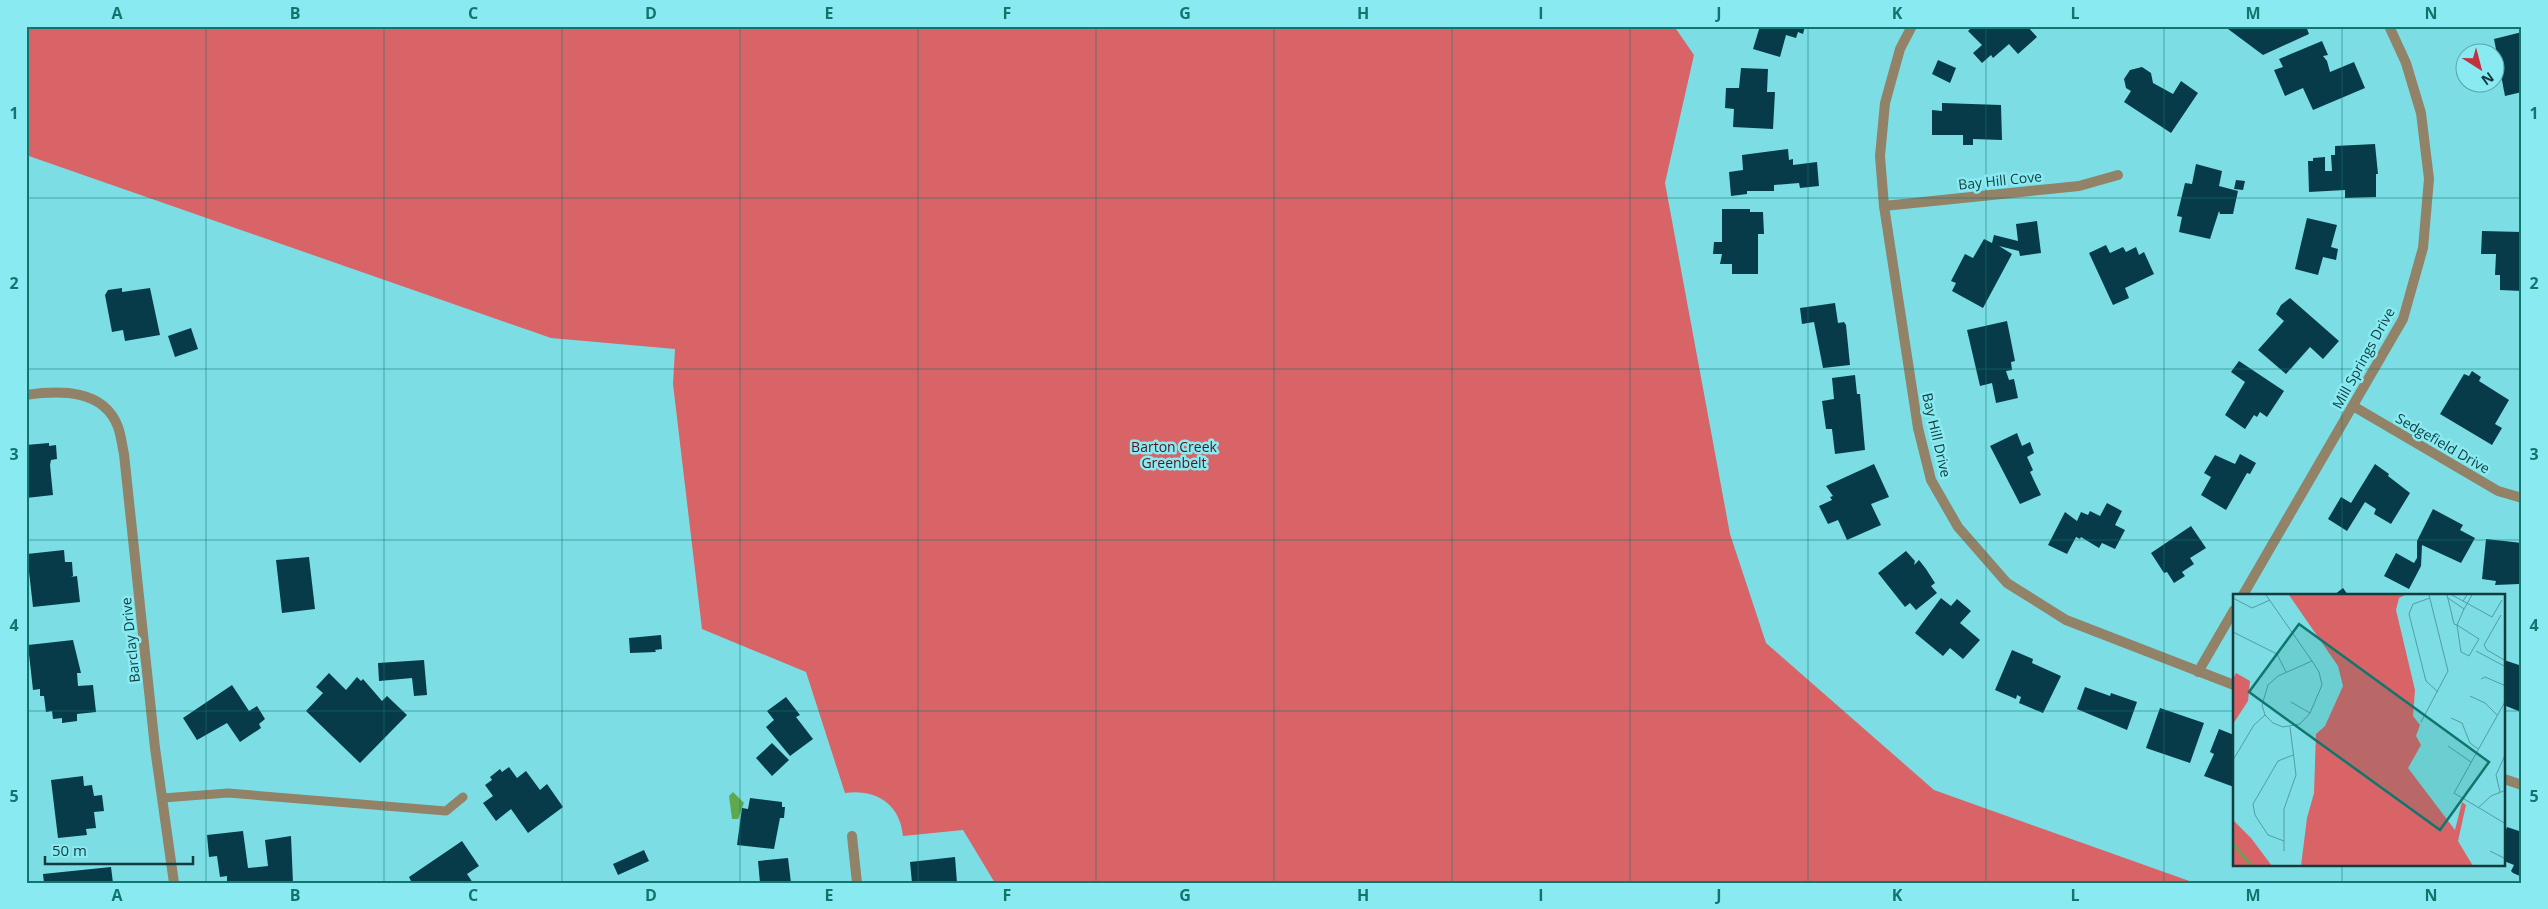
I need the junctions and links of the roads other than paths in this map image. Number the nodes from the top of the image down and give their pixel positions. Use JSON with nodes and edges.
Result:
{"nodes":[{"id":1,"x":1912,"y":26,"type":"edge"},
{"id":2,"x":2389,"y":26,"type":"edge"},
{"id":3,"x":2118,"y":174,"type":"dead end"},
{"id":4,"x":1884,"y":206,"type":"junction"},
{"id":5,"x":26,"y":395,"type":"edge"},
{"id":6,"x":2353,"y":406,"type":"junction"},
{"id":7,"x":2522,"y":498,"type":"edge"},
{"id":8,"x":2243,"y":594,"type":"edge"},
{"id":9,"x":2233,"y":612,"type":"edge"},
{"id":10,"x":2198,"y":672,"type":"junction"},
{"id":11,"x":2233,"y":685,"type":"edge"},
{"id":12,"x":2506,"y":780,"type":"edge"},
{"id":13,"x":2522,"y":785,"type":"edge"},
{"id":14,"x":462,"y":797,"type":"dead end"},
{"id":15,"x":163,"y":798,"type":"junction"},
{"id":16,"x":852,"y":836,"type":"dead end"},
{"id":17,"x":174,"y":883,"type":"edge"},
{"id":18,"x":857,"y":883,"type":"edge"}],
"edges":[{"from":1,"to":4,"type":"street","name":"Bay Hill Drive"},
{"from":2,"to":6,"type":"street","name":"Mill Springs Drive"},
{"from":3,"to":4,"type":"street","name":"Bay Hill Cove"},
{"from":4,"to":10,"type":"street","name":"Bay Hill Drive"},
{"from":5,"to":15,"type":"street","name":"Barclay Drive"},
{"from":6,"to":7,"type":"street","name":"Sedgefield Drive"},
{"from":6,"to":8,"type":"street","name":"Mill Springs Drive"},
{"from":9,"to":10,"type":"street"},
{"from":10,"to":11,"type":"street","name":"Bay Hill Drive"},
{"from":12,"to":13,"type":"street"},
{"from":14,"to":15,"type":"lane"},
{"from":15,"to":17,"type":"street","name":"Barclay Drive"},
{"from":16,"to":18,"type":"street"}]}
